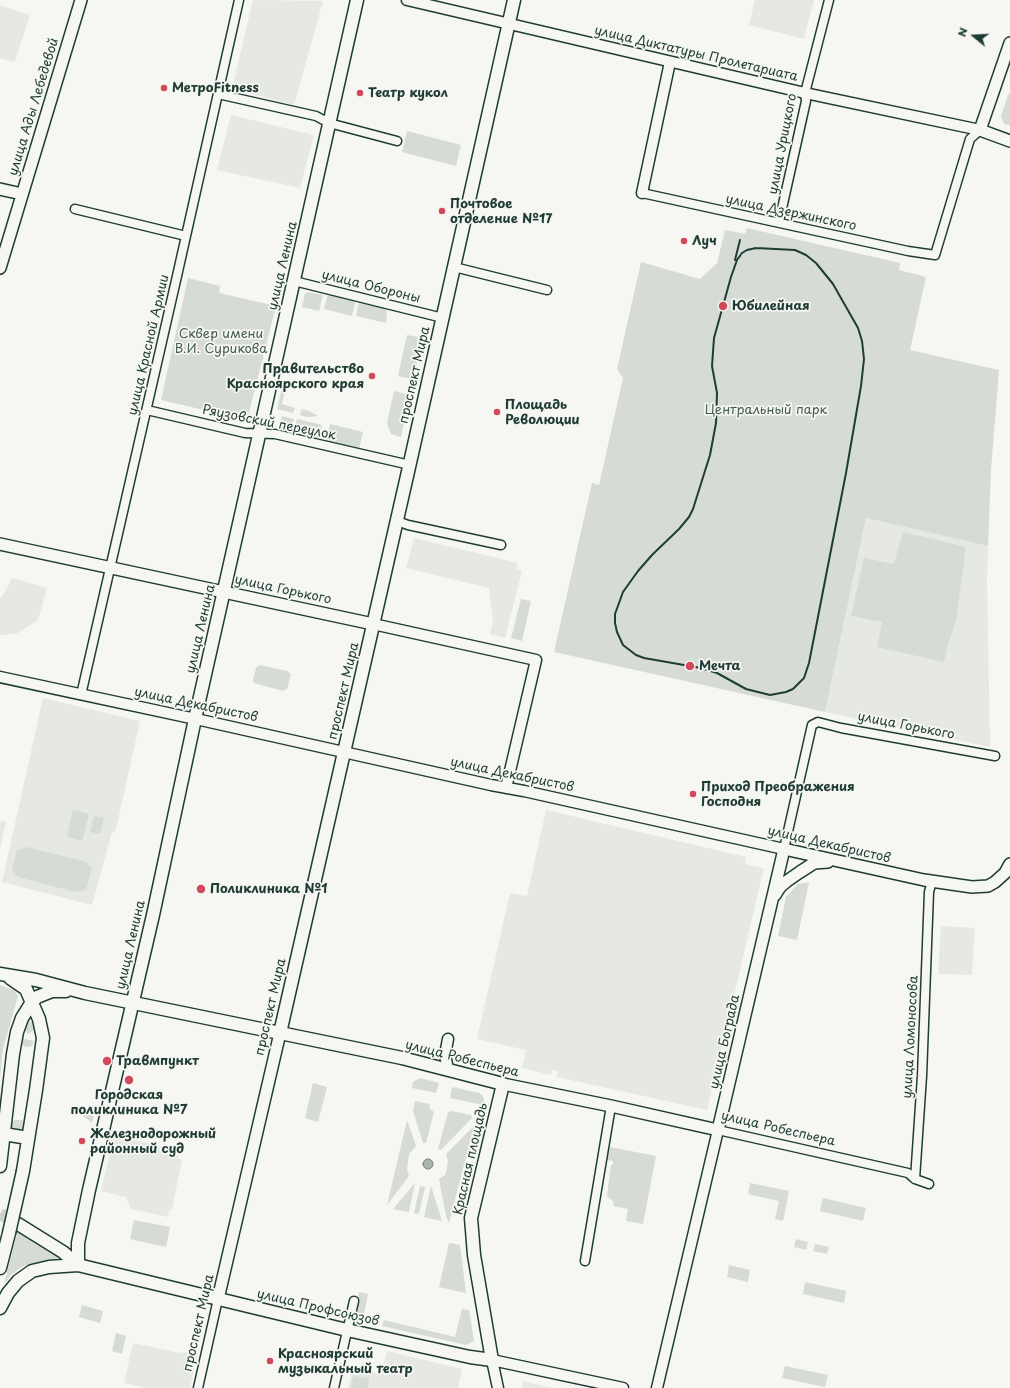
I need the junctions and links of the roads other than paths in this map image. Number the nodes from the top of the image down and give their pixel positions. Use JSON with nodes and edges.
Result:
{"nodes":[{"id":1,"x":81,"y":0,"type":"edge"},
{"id":2,"x":239,"y":0,"type":"edge"},
{"id":3,"x":357,"y":0,"type":"edge"},
{"id":4,"x":407,"y":0,"type":"edge"},
{"id":5,"x":514,"y":0,"type":"edge"},
{"id":6,"x":829,"y":0,"type":"edge"},
{"id":7,"x":509,"y":24,"type":"junction"},
{"id":8,"x":1010,"y":44,"type":"edge"},
{"id":9,"x":670,"y":62,"type":"junction"},
{"id":10,"x":806,"y":93,"type":"junction"},
{"id":11,"x":218,"y":94,"type":"junction"},
{"id":12,"x":329,"y":123,"type":"junction"},
{"id":13,"x":980,"y":130,"type":"junction"},
{"id":14,"x":397,"y":141,"type":"dead end"},
{"id":15,"x":1010,"y":141,"type":"edge"},
{"id":16,"x":0,"y":189,"type":"edge"},
{"id":17,"x":642,"y":193,"type":"joint"},
{"id":18,"x":22,"y":194,"type":"junction"},
{"id":19,"x":74,"y":209,"type":"dead end"},
{"id":20,"x":779,"y":222,"type":"junction"},
{"id":21,"x":186,"y":236,"type":"junction"},
{"id":22,"x":454,"y":267,"type":"junction"},
{"id":23,"x":0,"y":268,"type":"edge"},
{"id":24,"x":294,"y":281,"type":"junction"},
{"id":25,"x":547,"y":290,"type":"dead end"},
{"id":26,"x":443,"y":318,"type":"junction"},
{"id":27,"x":147,"y":410,"type":"junction"},
{"id":28,"x":260,"y":433,"type":"junction"},
{"id":29,"x":410,"y":465,"type":"junction"},
{"id":30,"x":397,"y":521,"type":"junction"},
{"id":31,"x":0,"y":544,"type":"edge"},
{"id":32,"x":501,"y":545,"type":"dead end"},
{"id":33,"x":110,"y":567,"type":"junction"},
{"id":34,"x":224,"y":592,"type":"junction"},
{"id":35,"x":373,"y":624,"type":"junction"},
{"id":36,"x":0,"y":677,"type":"edge"},
{"id":37,"x":81,"y":695,"type":"junction"},
{"id":38,"x":195,"y":719,"type":"junction"},
{"id":39,"x":812,"y":724,"type":"joint"},
{"id":40,"x":344,"y":753,"type":"junction"},
{"id":41,"x":996,"y":756,"type":"dead end"},
{"id":42,"x":506,"y":788,"type":"junction"},
{"id":43,"x":784,"y":849,"type":"junction"},
{"id":44,"x":834,"y":861,"type":"junction"},
{"id":45,"x":1010,"y":864,"type":"edge"},
{"id":46,"x":932,"y":881,"type":"junction"},
{"id":47,"x":773,"y":898,"type":"junction"},
{"id":48,"x":1,"y":974,"type":"edge"},
{"id":49,"x":85,"y":993,"type":"junction"},
{"id":50,"x":32,"y":1002,"type":"junction"},
{"id":51,"x":132,"y":1002,"type":"junction"},
{"id":52,"x":280,"y":1033,"type":"junction"},
{"id":53,"x":448,"y":1039,"type":"dead end"},
{"id":54,"x":448,"y":1069,"type":"junction"},
{"id":55,"x":503,"y":1084,"type":"junction"},
{"id":56,"x":611,"y":1106,"type":"junction"},
{"id":57,"x":718,"y":1130,"type":"junction"},
{"id":58,"x":4,"y":1134,"type":"junction"},
{"id":59,"x":28,"y":1138,"type":"junction"},
{"id":60,"x":0,"y":1166,"type":"edge"},
{"id":61,"x":915,"y":1179,"type":"junction"},
{"id":62,"x":929,"y":1184,"type":"dead end"},
{"id":63,"x":18,"y":1224,"type":"tunnel mouth"},
{"id":64,"x":585,"y":1261,"type":"dead end"},
{"id":65,"x":78,"y":1265,"type":"junction"},
{"id":66,"x":0,"y":1268,"type":"edge"},
{"id":67,"x":218,"y":1299,"type":"junction"},
{"id":68,"x":354,"y":1301,"type":"dead end"},
{"id":69,"x":0,"y":1308,"type":"edge"},
{"id":70,"x":347,"y":1330,"type":"junction"},
{"id":71,"x":492,"y":1360,"type":"junction"},
{"id":72,"x":198,"y":1388,"type":"edge"},
{"id":73,"x":334,"y":1388,"type":"edge"},
{"id":74,"x":498,"y":1388,"type":"edge"},
{"id":75,"x":623,"y":1388,"type":"edge"},
{"id":76,"x":658,"y":1388,"type":"edge"}],
"edges":[{"from":1,"to":18,"type":"main road","name":"улица Ады Лебедевой"},
{"from":2,"to":11,"type":"street","name":"улица Красной Армии"},
{"from":3,"to":12,"type":"main road","name":"улица Ленина"},
{"from":4,"to":7,"type":"street","name":"улица Диктатуры Пролетариата"},
{"from":5,"to":7,"type":"main road","name":"проспект Мира"},
{"from":6,"to":10,"type":"street","name":"улица Урицкого"},
{"from":7,"to":9,"type":"street","name":"улица Диктатуры Пролетариата"},
{"from":7,"to":22,"type":"main road","name":"проспект Мира"},
{"from":8,"to":13,"type":"main road"},
{"from":9,"to":10,"type":"street","name":"улица Диктатуры Пролетариата"},
{"from":9,"to":17,"type":"street"},
{"from":10,"to":13,"type":"street","name":"улица Диктатуры Пролетариата"},
{"from":10,"to":20,"type":"street","name":"улица Урицкого"},
{"from":11,"to":12,"type":"street"},
{"from":11,"to":21,"type":"street","name":"улица Красной Армии"},
{"from":12,"to":14,"type":"street"},
{"from":12,"to":24,"type":"main road","name":"улица Ленина"},
{"from":13,"to":15,"type":"main road"},
{"from":13,"to":20,"type":"street","name":"улица Дзержинского"},
{"from":16,"to":18,"type":"main road"},
{"from":17,"to":20,"type":"street","name":"улица Дзержинского"},
{"from":18,"to":23,"type":"main road","name":"улица Ады Лебедевой"},
{"from":19,"to":21,"type":"street"},
{"from":21,"to":27,"type":"street","name":"улица Красной Армии"},
{"from":22,"to":25,"type":"street"},
{"from":22,"to":26,"type":"main road","name":"проспект Мира"},
{"from":24,"to":26,"type":"street","name":"улица Обороны"},
{"from":24,"to":28,"type":"main road","name":"улица Ленина"},
{"from":26,"to":29,"type":"main road","name":"проспект Мира"},
{"from":27,"to":28,"type":"street","name":"Ряузовский переулок"},
{"from":27,"to":33,"type":"street","name":"улица Красной Армии"},
{"from":28,"to":29,"type":"street","name":"Ряузовский переулок"},
{"from":28,"to":34,"type":"main road","name":"улица Ленина"},
{"from":29,"to":30,"type":"main road","name":"проспект Мира"},
{"from":30,"to":32,"type":"street"},
{"from":30,"to":35,"type":"main road","name":"проспект Мира"},
{"from":31,"to":33,"type":"main road","name":"улица Горького"},
{"from":33,"to":34,"type":"main road","name":"улица Горького"},
{"from":33,"to":37,"type":"street","name":"улица Красной Армии"},
{"from":34,"to":35,"type":"main road","name":"улица Горького"},
{"from":34,"to":38,"type":"main road","name":"улица Ленина"},
{"from":35,"to":40,"type":"main road","name":"проспект Мира"},
{"from":35,"to":42,"type":"street","name":"улица Горького"},
{"from":36,"to":37,"type":"street","name":"улица Декабристов"},
{"from":37,"to":38,"type":"street","name":"улица Декабристов"},
{"from":38,"to":40,"type":"street","name":"улица Декабристов"},
{"from":38,"to":51,"type":"main road","name":"улица Ленина"},
{"from":39,"to":41,"type":"street","name":"улица Горького"},
{"from":39,"to":43,"type":"street","name":"улица Бограда"},
{"from":40,"to":42,"type":"street","name":"улица Декабристов"},
{"from":40,"to":52,"type":"main road","name":"проспект Мира"},
{"from":42,"to":43,"type":"street","name":"улица Декабристов"},
{"from":43,"to":44,"type":"main road","name":"улица Декабристов"},
{"from":43,"to":47,"type":"main road","name":"улица Бограда"},
{"from":44,"to":46,"type":"main road","name":"улица Декабристов"},
{"from":44,"to":47,"type":"main road"},
{"from":45,"to":46,"type":"main road","name":"улица Декабристов"},
{"from":46,"to":61,"type":"street","name":"улица Ломоносова"},
{"from":47,"to":57,"type":"main road","name":"улица Бограда"},
{"from":48,"to":49,"type":"main road","name":"улица Робеспьера"},
{"from":48,"to":50,"type":"main road"},
{"from":49,"to":50,"type":"main road"},
{"from":49,"to":51,"type":"main road","name":"улица Робеспьера"},
{"from":50,"to":58,"type":"main road"},
{"from":50,"to":59,"type":"main road"},
{"from":51,"to":52,"type":"main road","name":"улица Робеспьера"},
{"from":51,"to":65,"type":"main road","name":"улица Ленина"},
{"from":52,"to":54,"type":"main road","name":"улица Робеспьера"},
{"from":52,"to":67,"type":"main road","name":"проспект Мира"},
{"from":53,"to":54,"type":"street"},
{"from":54,"to":55,"type":"main road","name":"улица Робеспьера"},
{"from":55,"to":56,"type":"main road","name":"улица Робеспьера"},
{"from":55,"to":71,"type":"main road","name":"Красная площадь"},
{"from":56,"to":57,"type":"main road","name":"улица Робеспьера"},
{"from":56,"to":64,"type":"street"},
{"from":57,"to":61,"type":"street","name":"улица Робеспьера"},
{"from":57,"to":76,"type":"street","name":"улица Бограда"},
{"from":58,"to":59,"type":"main road"},
{"from":58,"to":60,"type":"main road"},
{"from":59,"to":66,"type":"main road","bridge":true},
{"from":61,"to":62,"type":"street"},
{"from":63,"to":65,"type":"main road","name":"улица Профсоюзов"},
{"from":65,"to":67,"type":"main road","name":"улица Профсоюзов"},
{"from":65,"to":69,"type":"main road"},
{"from":67,"to":70,"type":"main road","name":"улица Профсоюзов"},
{"from":67,"to":72,"type":"street","name":"проспект Мира"},
{"from":68,"to":70,"type":"street"},
{"from":70,"to":71,"type":"main road","name":"улица Профсоюзов"},
{"from":70,"to":73,"type":"street"},
{"from":71,"to":74,"type":"street"},
{"from":71,"to":75,"type":"street","name":"улица Профсоюзов"}]}
